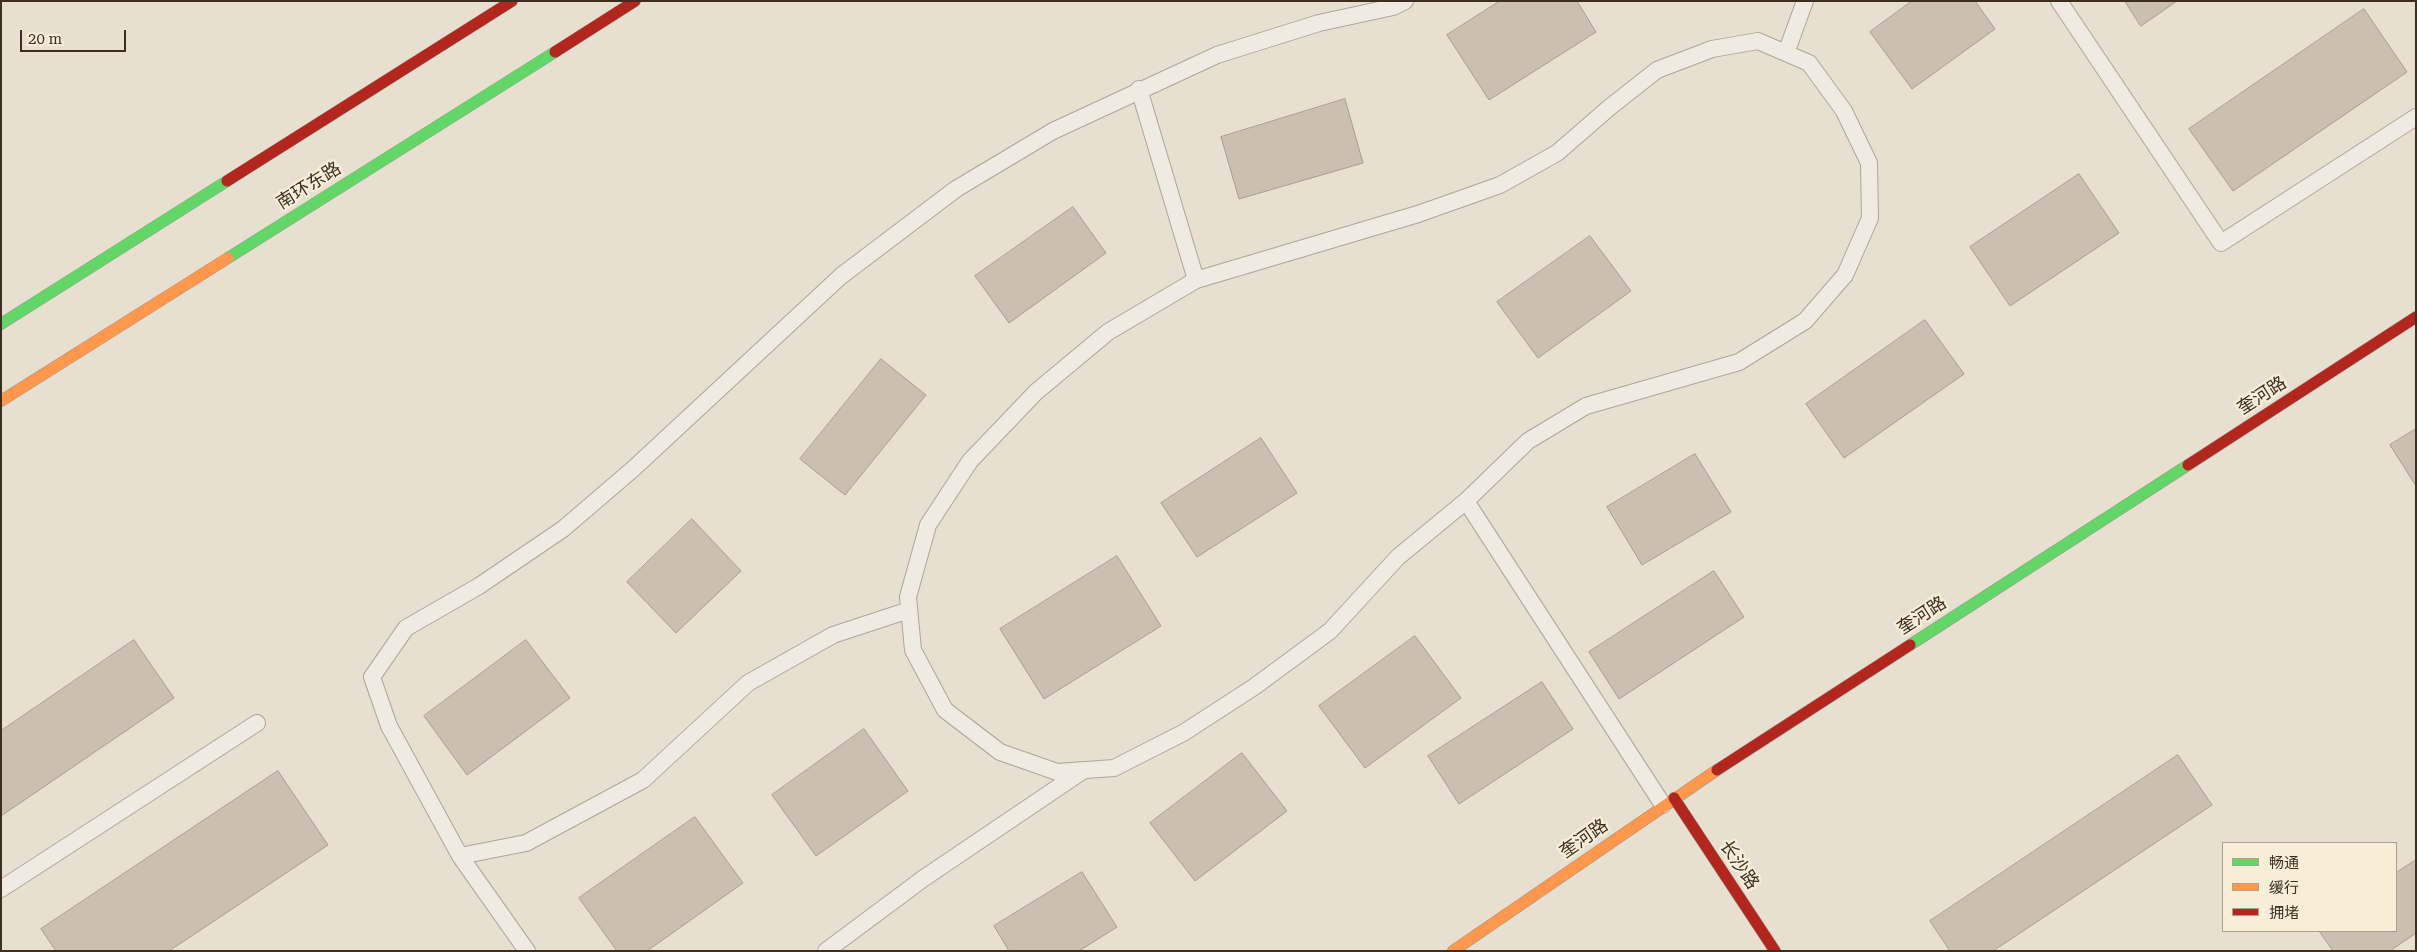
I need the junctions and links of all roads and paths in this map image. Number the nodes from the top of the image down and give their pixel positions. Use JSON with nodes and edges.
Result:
{"nodes":[{"id":1,"x":512,"y":1,"type":"edge"},
{"id":2,"x":635,"y":1,"type":"edge"},
{"id":3,"x":1405,"y":1,"type":"edge"},
{"id":4,"x":1805,"y":1,"type":"edge"},
{"id":5,"x":2059,"y":1,"type":"edge"},
{"id":6,"x":1786,"y":53,"type":"junction"},
{"id":7,"x":1139,"y":89,"type":"junction"},
{"id":8,"x":2416,"y":117,"type":"edge"},
{"id":9,"x":1196,"y":280,"type":"junction"},
{"id":10,"x":2416,"y":317,"type":"edge"},
{"id":11,"x":1,"y":324,"type":"edge"},
{"id":12,"x":1,"y":401,"type":"edge"},
{"id":13,"x":1466,"y":501,"type":"junction"},
{"id":14,"x":909,"y":610,"type":"junction"},
{"id":15,"x":257,"y":723,"type":"dead end"},
{"id":16,"x":1084,"y":770,"type":"junction"},
{"id":17,"x":1669,"y":802,"type":"junction"},
{"id":18,"x":460,"y":856,"type":"junction"},
{"id":19,"x":1,"y":889,"type":"edge"},
{"id":20,"x":527,"y":951,"type":"edge"},
{"id":21,"x":826,"y":951,"type":"edge"},
{"id":22,"x":1453,"y":951,"type":"edge"},
{"id":23,"x":1775,"y":951,"type":"edge"}],
"edges":[{"from":1,"to":11,"type":"main road"},
{"from":2,"to":12,"type":"main road","name":"南环东路"},
{"from":3,"to":7,"type":"lane"},
{"from":4,"to":6,"type":"lane"},
{"from":5,"to":8,"type":"lane"},
{"from":6,"to":9,"type":"lane"},
{"from":6,"to":13,"type":"lane"},
{"from":7,"to":9,"type":"lane"},
{"from":7,"to":18,"type":"lane"},
{"from":9,"to":14,"type":"lane"},
{"from":10,"to":17,"type":"main road","name":"奎河路"},
{"from":13,"to":16,"type":"lane"},
{"from":13,"to":17,"type":"lane"},
{"from":14,"to":16,"type":"lane"},
{"from":14,"to":18,"type":"lane"},
{"from":15,"to":19,"type":"lane"},
{"from":16,"to":21,"type":"lane"},
{"from":17,"to":22,"type":"main road","name":"奎河路"},
{"from":17,"to":23,"type":"main road","name":"长沙路"},
{"from":18,"to":20,"type":"lane"}]}
